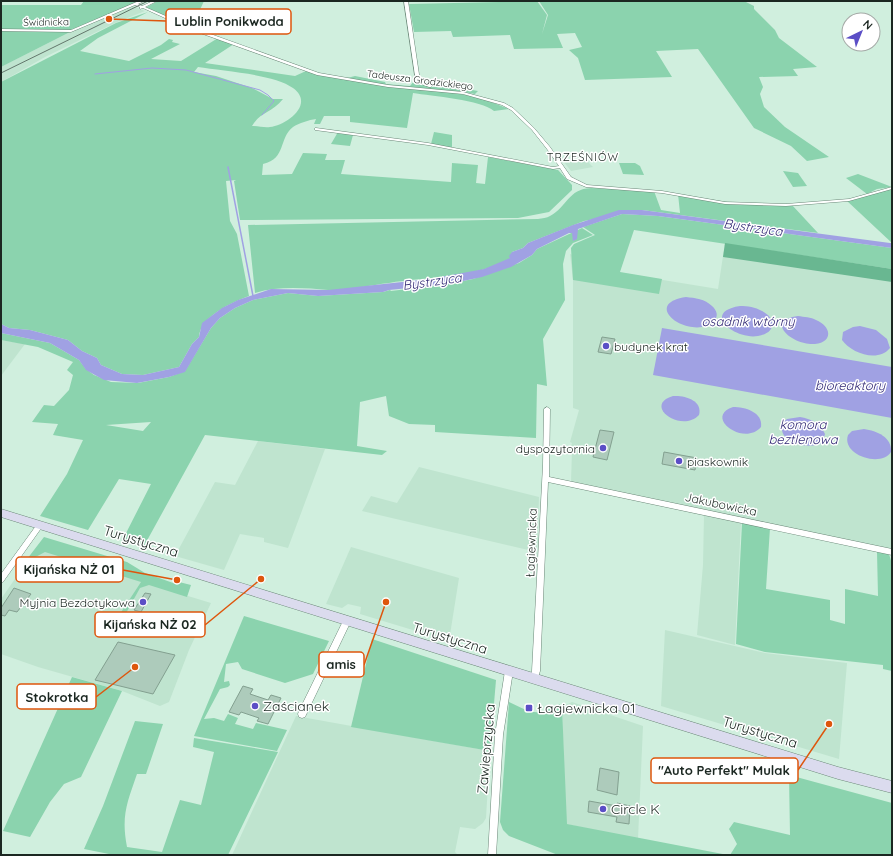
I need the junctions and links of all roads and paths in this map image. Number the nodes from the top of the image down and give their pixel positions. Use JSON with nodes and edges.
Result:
{"nodes":[{"id":1,"x":142,"y":1,"type":"edge"},
{"id":2,"x":155,"y":1,"type":"edge"},
{"id":3,"x":406,"y":1,"type":"edge"},
{"id":4,"x":135,"y":4,"type":"junction"},
{"id":5,"x":141,"y":8,"type":"junction"},
{"id":6,"x":1,"y":30,"type":"edge"},
{"id":7,"x":496,"y":101,"type":"junction"},
{"id":8,"x":316,"y":129,"type":"dead end"},
{"id":9,"x":561,"y":167,"type":"junction"},
{"id":10,"x":892,"y":188,"type":"edge"},
{"id":11,"x":547,"y":409,"type":"dead end"},
{"id":12,"x":545,"y":479,"type":"junction"},
{"id":13,"x":1,"y":513,"type":"edge"},
{"id":14,"x":40,"y":525,"type":"junction"},
{"id":15,"x":892,"y":552,"type":"edge"},
{"id":16,"x":1,"y":580,"type":"edge"},
{"id":17,"x":347,"y":622,"type":"junction"},
{"id":18,"x":509,"y":671,"type":"junction"},
{"id":19,"x":534,"y":679,"type":"junction"},
{"id":20,"x":302,"y":714,"type":"dead end"},
{"id":21,"x":892,"y":787,"type":"edge"},
{"id":22,"x":492,"y":855,"type":"edge"}],
"edges":[{"from":1,"to":4,"type":"street","name":"Świdnicka"},
{"from":2,"to":5,"type":"street"},
{"from":3,"to":7,"type":"street"},
{"from":4,"to":5,"type":"street","name":"Tadeusza Grodzickiego"},
{"from":4,"to":6,"type":"street","name":"Świdnicka"},
{"from":5,"to":7,"type":"street","name":"Tadeusza Grodzickiego"},
{"from":7,"to":9,"type":"street","name":"Tadeusza Grodzickiego"},
{"from":8,"to":9,"type":"street"},
{"from":9,"to":10,"type":"street","name":"Tadeusza Grodzickiego"},
{"from":11,"to":12,"type":"street","name":"Łagiewnicka"},
{"from":12,"to":15,"type":"street","name":"Jakubowicka"},
{"from":12,"to":19,"type":"street","name":"Łagiewnicka"},
{"from":13,"to":14,"type":"main road","name":"Turystyczna"},
{"from":14,"to":16,"type":"street"},
{"from":14,"to":17,"type":"main road","name":"Turystyczna"},
{"from":17,"to":18,"type":"main road","name":"Turystyczna"},
{"from":17,"to":20,"type":"street"},
{"from":18,"to":19,"type":"main road","name":"Turystyczna"},
{"from":18,"to":22,"type":"street","name":"Zawieprzycka"},
{"from":19,"to":21,"type":"main road","name":"Turystyczna"}]}
